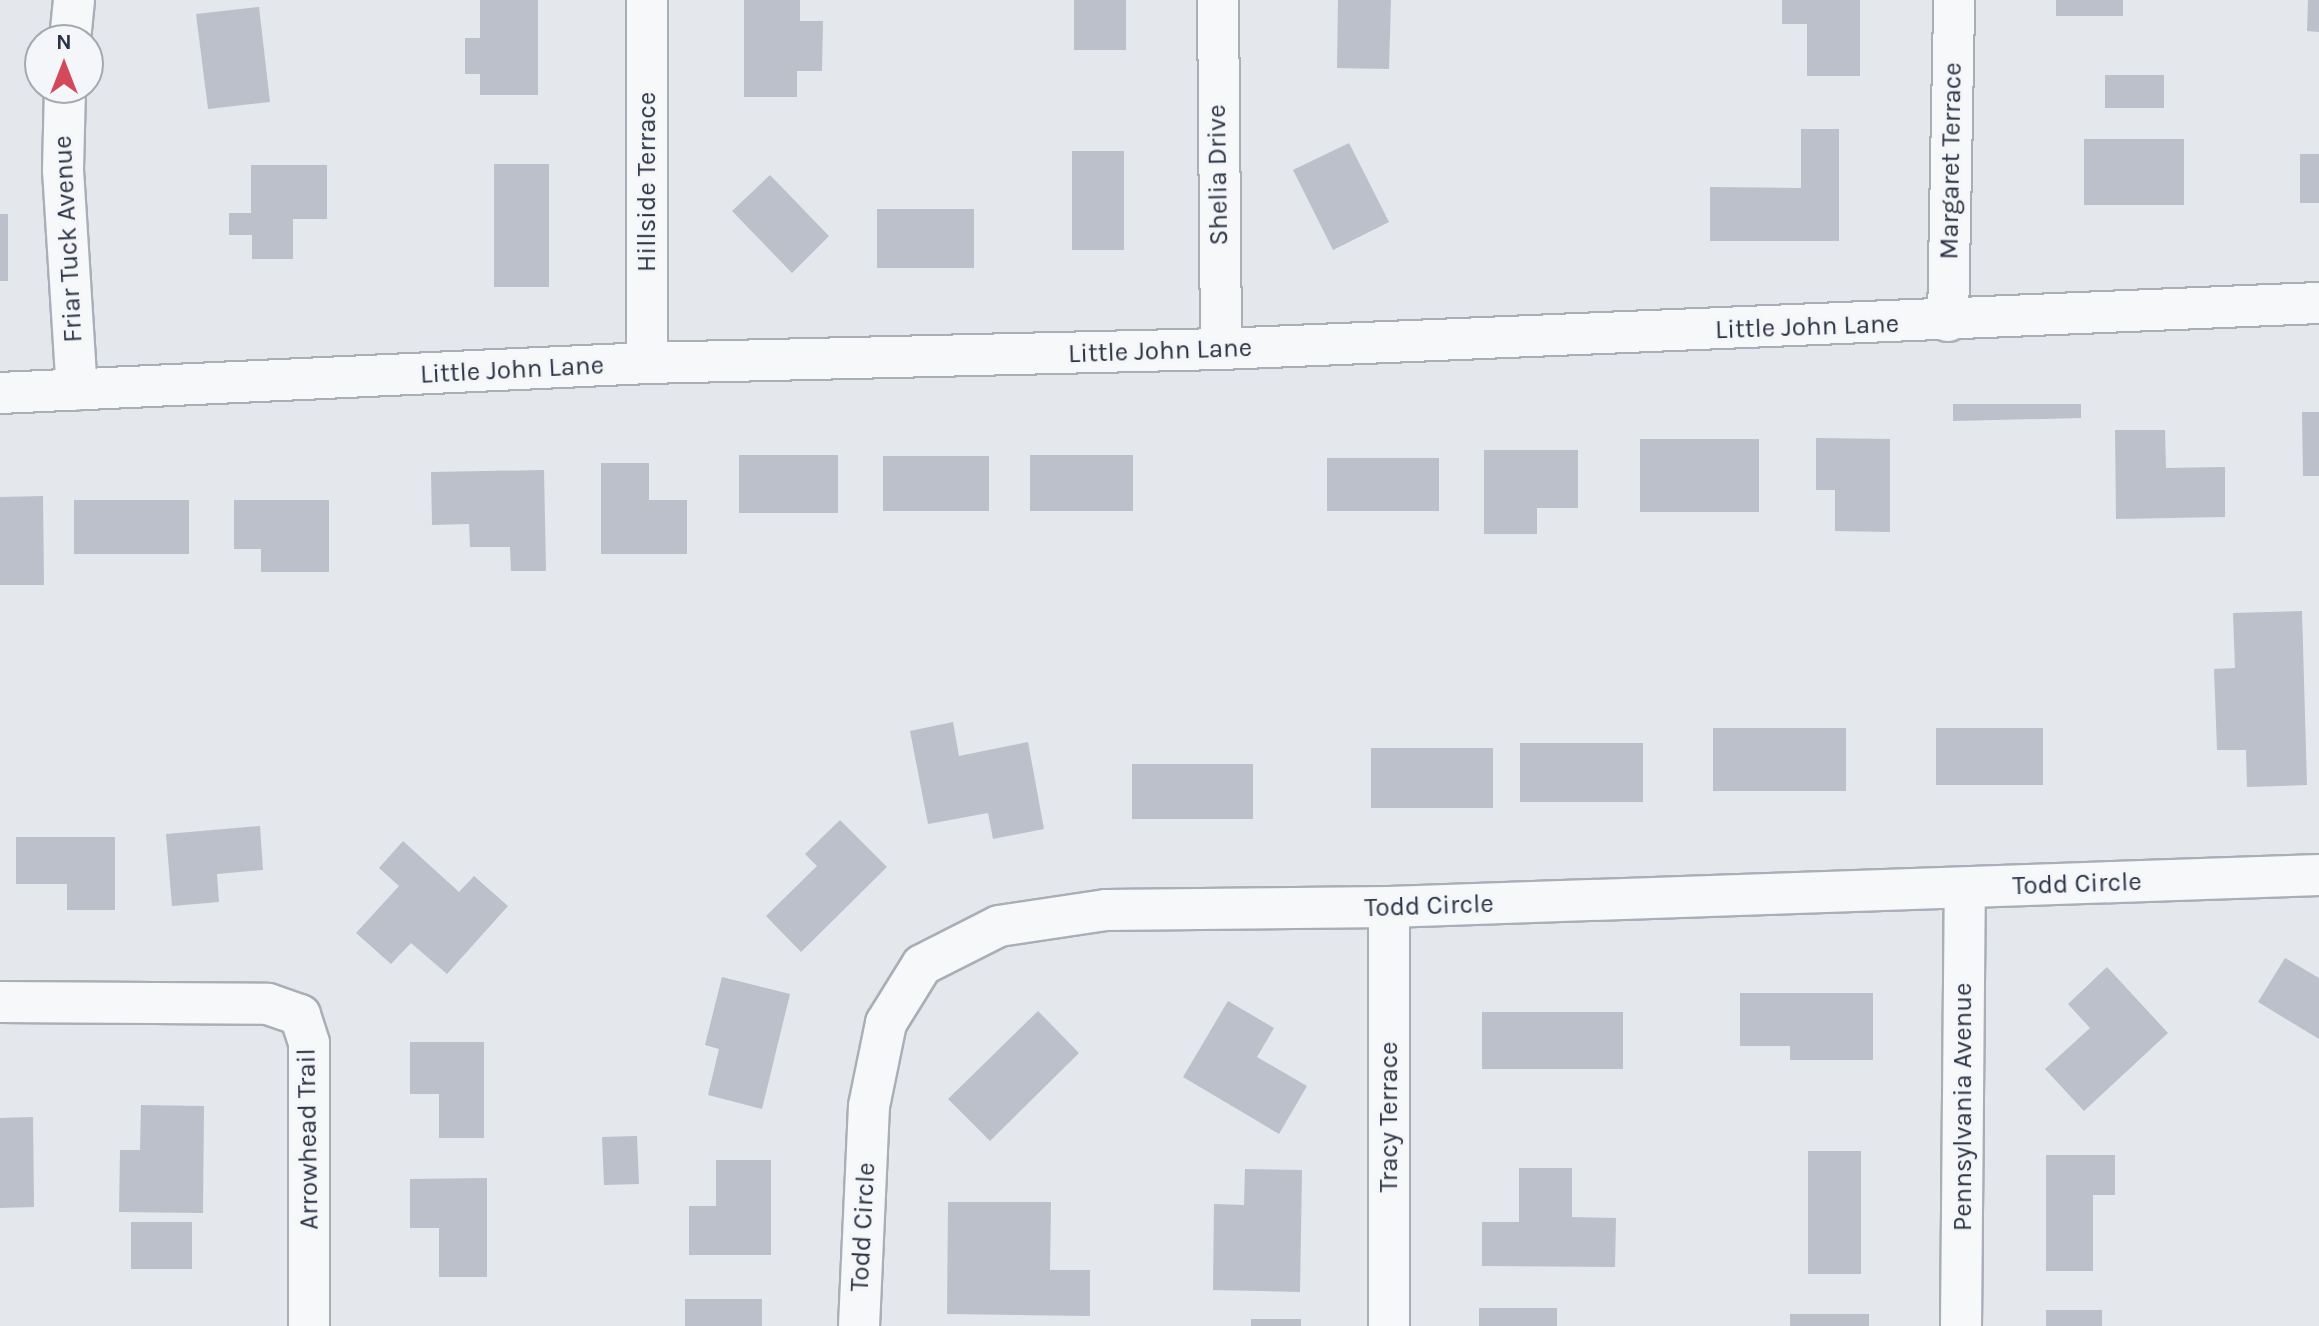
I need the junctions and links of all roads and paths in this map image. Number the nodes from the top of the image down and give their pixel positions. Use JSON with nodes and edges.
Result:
{"nodes":[{"id":1,"x":74,"y":0,"type":"edge"},
{"id":2,"x":647,"y":0,"type":"edge"},
{"id":3,"x":1218,"y":0,"type":"edge"},
{"id":4,"x":1954,"y":0,"type":"edge"},
{"id":5,"x":72,"y":24,"type":"edge"},
{"id":6,"x":65,"y":104,"type":"edge"},
{"id":7,"x":2319,"y":303,"type":"edge"},
{"id":8,"x":1948,"y":321,"type":"junction"},
{"id":9,"x":1221,"y":349,"type":"junction"},
{"id":10,"x":647,"y":363,"type":"junction"},
{"id":11,"x":77,"y":390,"type":"junction"},
{"id":12,"x":0,"y":393,"type":"edge"},
{"id":13,"x":2319,"y":875,"type":"edge"},
{"id":14,"x":1965,"y":889,"type":"junction"},
{"id":15,"x":1389,"y":907,"type":"junction"},
{"id":16,"x":0,"y":1002,"type":"edge"},
{"id":17,"x":309,"y":1326,"type":"edge"},
{"id":18,"x":859,"y":1326,"type":"edge"},
{"id":19,"x":1389,"y":1326,"type":"edge"},
{"id":20,"x":1961,"y":1326,"type":"edge"}],
"edges":[{"from":1,"to":5,"type":"street"},
{"from":2,"to":10,"type":"street","name":"Hillside Terrace"},
{"from":3,"to":9,"type":"street","name":"Shelia Drive"},
{"from":4,"to":8,"type":"street","name":"Margaret Terrace"},
{"from":6,"to":11,"type":"street","name":"Friar Tuck Avenue"},
{"from":7,"to":8,"type":"street","name":"Little John Lane"},
{"from":8,"to":9,"type":"street","name":"Little John Lane"},
{"from":9,"to":10,"type":"street","name":"Little John Lane"},
{"from":10,"to":11,"type":"street","name":"Little John Lane"},
{"from":11,"to":12,"type":"street","name":"Little John Lane"},
{"from":13,"to":14,"type":"street","name":"Todd Circle"},
{"from":14,"to":15,"type":"street","name":"Todd Circle"},
{"from":14,"to":20,"type":"street","name":"Pennsylvania Avenue"},
{"from":15,"to":18,"type":"street","name":"Todd Circle"},
{"from":15,"to":19,"type":"street","name":"Tracy Terrace"},
{"from":16,"to":17,"type":"street","name":"Arrowhead Trail"}]}
